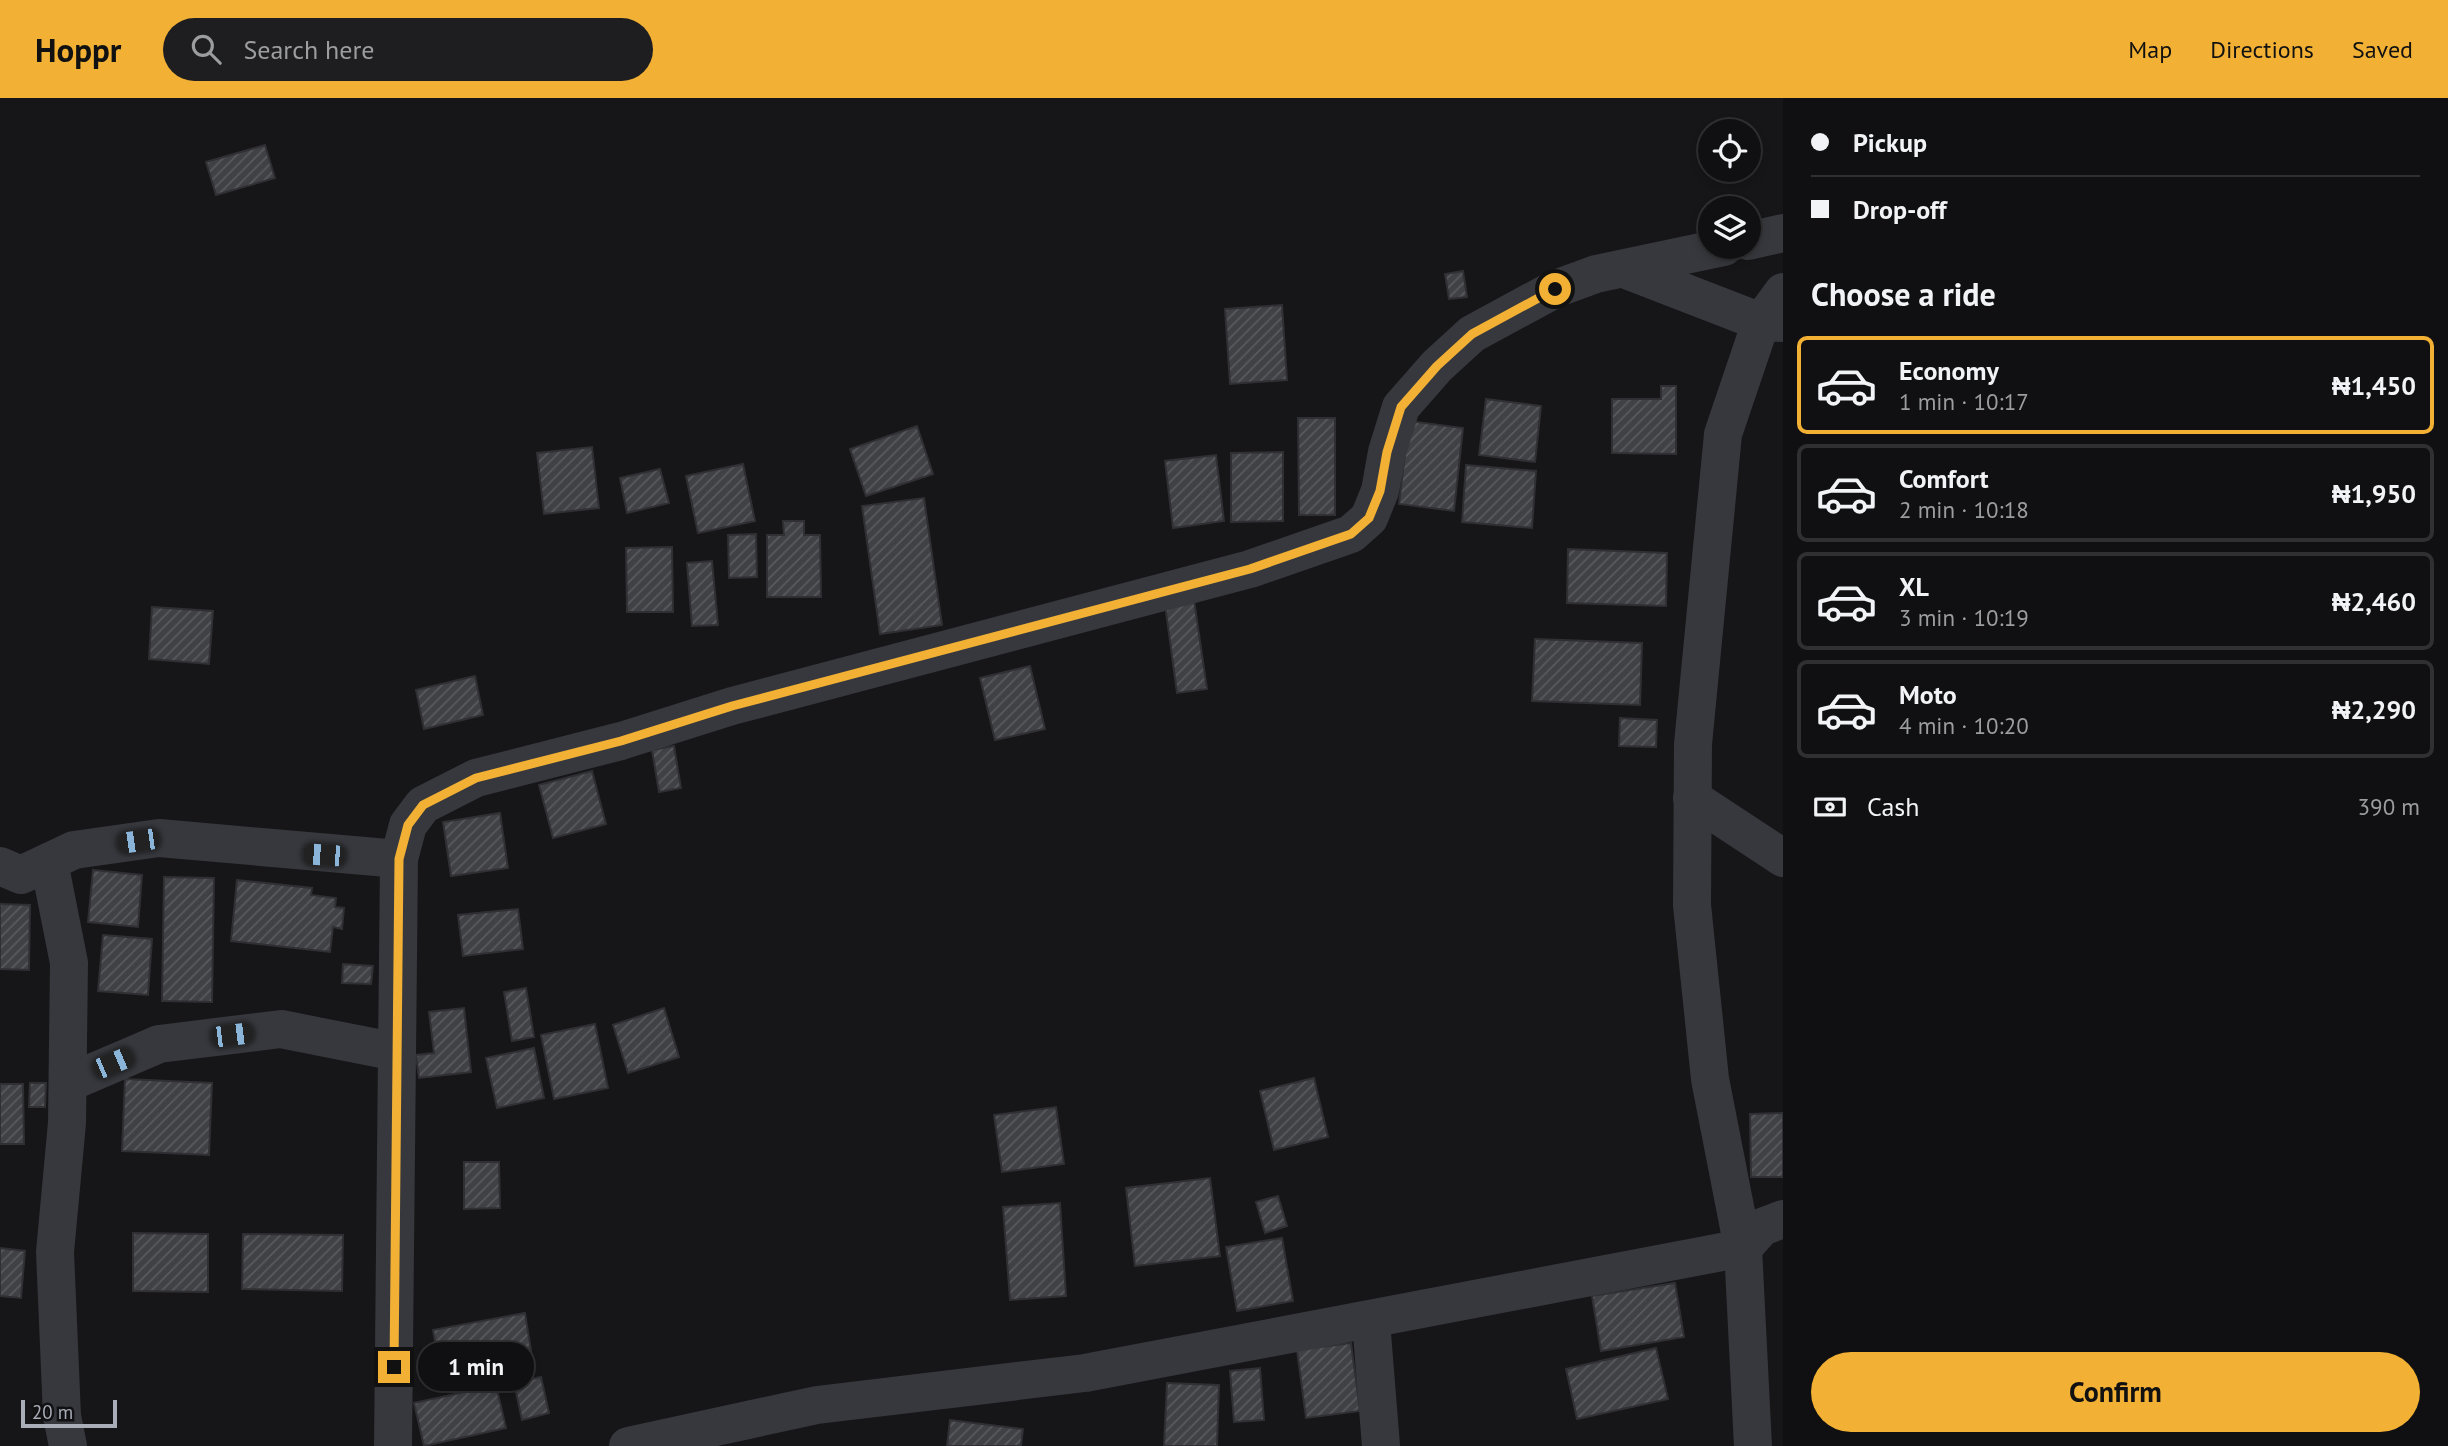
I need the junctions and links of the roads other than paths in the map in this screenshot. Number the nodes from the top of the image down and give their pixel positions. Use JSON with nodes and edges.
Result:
{"nodes":[{"id":1,"x":1783,"y":233,"type":"edge"},
{"id":2,"x":1761,"y":238,"type":"edge"},
{"id":3,"x":1698,"y":253,"type":"edge"},
{"id":4,"x":1624,"y":269,"type":"junction"},
{"id":5,"x":1776,"y":312,"type":"edge"},
{"id":6,"x":1692,"y":798,"type":"junction"},
{"id":7,"x":1783,"y":858,"type":"edge"},
{"id":8,"x":399,"y":859,"type":"junction"},
{"id":9,"x":49,"y":862,"type":"junction"},
{"id":10,"x":0,"y":866,"type":"edge"},
{"id":11,"x":397,"y":1052,"type":"junction"},
{"id":12,"x":68,"y":1083,"type":"junction"},
{"id":13,"x":1783,"y":1219,"type":"edge"},
{"id":14,"x":1743,"y":1248,"type":"junction"},
{"id":15,"x":1371,"y":1321,"type":"junction"},
{"id":16,"x":68,"y":1446,"type":"edge"},
{"id":17,"x":393,"y":1446,"type":"edge"},
{"id":18,"x":628,"y":1446,"type":"edge"},
{"id":19,"x":1381,"y":1446,"type":"edge"},
{"id":20,"x":1754,"y":1446,"type":"edge"}],
"edges":[{"from":1,"to":2,"type":"street"},
{"from":3,"to":4,"type":"street"},
{"from":4,"to":5,"type":"street"},
{"from":4,"to":8,"type":"street"},
{"from":5,"to":6,"type":"street"},
{"from":6,"to":7,"type":"street"},
{"from":6,"to":14,"type":"street"},
{"from":8,"to":9,"type":"street"},
{"from":8,"to":11,"type":"street"},
{"from":9,"to":10,"type":"street"},
{"from":9,"to":12,"type":"street"},
{"from":11,"to":12,"type":"street"},
{"from":11,"to":17,"type":"street"},
{"from":12,"to":16,"type":"street"},
{"from":13,"to":14,"type":"street"},
{"from":14,"to":15,"type":"street"},
{"from":14,"to":20,"type":"street"},
{"from":15,"to":18,"type":"street"},
{"from":15,"to":19,"type":"street"}]}
